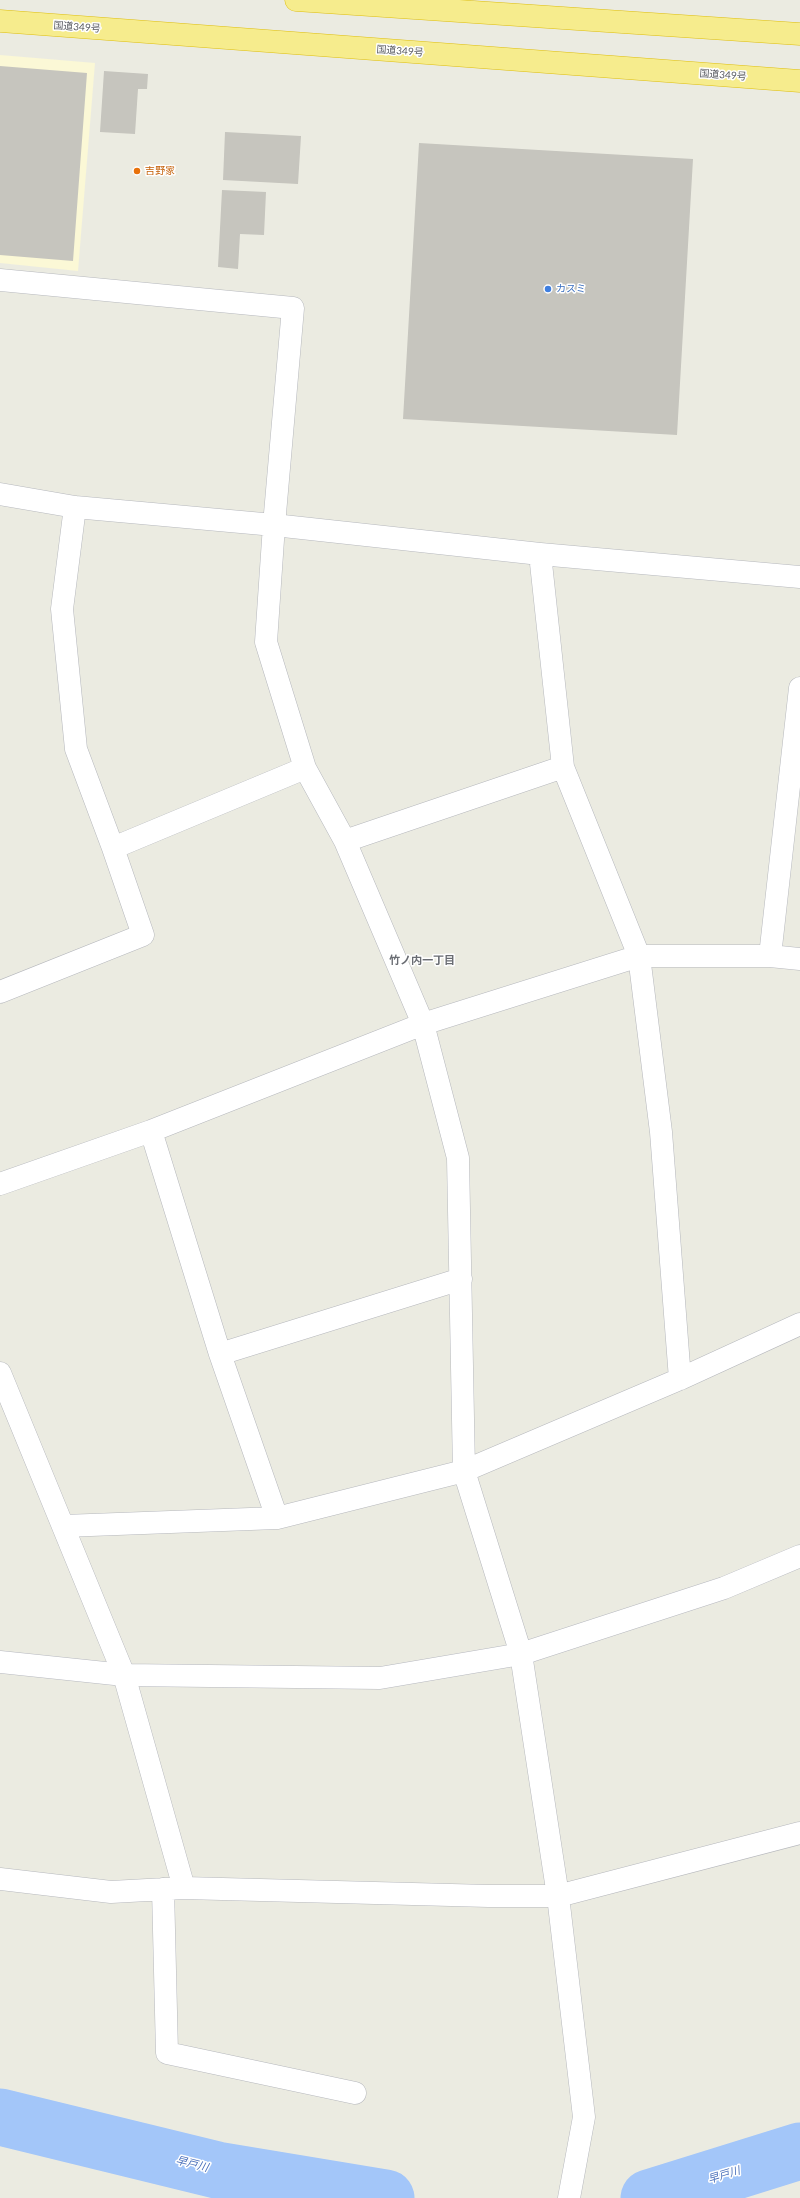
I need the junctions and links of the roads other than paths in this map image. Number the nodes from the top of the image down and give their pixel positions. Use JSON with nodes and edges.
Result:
{"nodes":[{"id":1,"x":296,"y":0,"type":"edge"},
{"id":2,"x":0,"y":21,"type":"edge"},
{"id":3,"x":800,"y":34,"type":"edge"},
{"id":4,"x":800,"y":81,"type":"edge"},
{"id":5,"x":0,"y":280,"type":"edge"},
{"id":6,"x":0,"y":494,"type":"edge"},
{"id":7,"x":75,"y":507,"type":"junction"},
{"id":8,"x":274,"y":525,"type":"junction"},
{"id":9,"x":540,"y":554,"type":"junction"},
{"id":10,"x":800,"y":577,"type":"edge"},
{"id":11,"x":800,"y":688,"type":"edge"},
{"id":12,"x":305,"y":768,"type":"junction"},
{"id":13,"x":563,"y":768,"type":"junction"},
{"id":14,"x":345,"y":841,"type":"junction"},
{"id":15,"x":113,"y":848,"type":"junction"},
{"id":16,"x":639,"y":956,"type":"junction"},
{"id":17,"x":770,"y":956,"type":"junction"},
{"id":18,"x":800,"y":959,"type":"edge"},
{"id":19,"x":0,"y":992,"type":"edge"},
{"id":20,"x":423,"y":1024,"type":"junction"},
{"id":21,"x":151,"y":1131,"type":"junction"},
{"id":22,"x":0,"y":1184,"type":"edge"},
{"id":23,"x":460,"y":1279,"type":"junction"},
{"id":24,"x":800,"y":1324,"type":"edge"},
{"id":25,"x":220,"y":1354,"type":"junction"},
{"id":26,"x":0,"y":1373,"type":"edge"},
{"id":27,"x":680,"y":1379,"type":"junction"},
{"id":28,"x":464,"y":1471,"type":"junction"},
{"id":29,"x":276,"y":1518,"type":"junction"},
{"id":30,"x":64,"y":1526,"type":"junction"},
{"id":31,"x":800,"y":1556,"type":"edge"},
{"id":32,"x":521,"y":1654,"type":"junction"},
{"id":33,"x":0,"y":1662,"type":"edge"},
{"id":34,"x":124,"y":1675,"type":"junction"},
{"id":35,"x":800,"y":1833,"type":"edge"},
{"id":36,"x":0,"y":1880,"type":"edge"},
{"id":37,"x":173,"y":1888,"type":"junction"},
{"id":38,"x":558,"y":1896,"type":"junction"},
{"id":39,"x":355,"y":2093,"type":"dead end"},
{"id":40,"x":569,"y":2198,"type":"edge"}],
"edges":[{"from":1,"to":3,"type":"highway"},
{"from":2,"to":4,"type":"highway","name":"国道349号"},
{"from":5,"to":8,"type":"street"},
{"from":6,"to":7,"type":"street"},
{"from":7,"to":8,"type":"street"},
{"from":7,"to":15,"type":"street"},
{"from":8,"to":9,"type":"street"},
{"from":8,"to":12,"type":"street"},
{"from":9,"to":10,"type":"street"},
{"from":9,"to":13,"type":"street"},
{"from":11,"to":17,"type":"street"},
{"from":12,"to":14,"type":"street"},
{"from":12,"to":15,"type":"street"},
{"from":13,"to":14,"type":"street"},
{"from":13,"to":16,"type":"street"},
{"from":14,"to":20,"type":"street"},
{"from":15,"to":19,"type":"street"},
{"from":16,"to":17,"type":"street"},
{"from":16,"to":20,"type":"street"},
{"from":16,"to":27,"type":"street"},
{"from":17,"to":18,"type":"street"},
{"from":20,"to":21,"type":"street"},
{"from":20,"to":23,"type":"street"},
{"from":21,"to":22,"type":"street"},
{"from":21,"to":25,"type":"street"},
{"from":23,"to":25,"type":"street"},
{"from":23,"to":28,"type":"street"},
{"from":24,"to":27,"type":"street"},
{"from":25,"to":29,"type":"street"},
{"from":26,"to":30,"type":"street"},
{"from":27,"to":28,"type":"street"},
{"from":28,"to":29,"type":"street"},
{"from":28,"to":32,"type":"street"},
{"from":29,"to":30,"type":"street"},
{"from":30,"to":34,"type":"street"},
{"from":31,"to":32,"type":"street"},
{"from":32,"to":34,"type":"street"},
{"from":32,"to":38,"type":"street"},
{"from":33,"to":34,"type":"street"},
{"from":34,"to":37,"type":"street"},
{"from":35,"to":38,"type":"street"},
{"from":36,"to":37,"type":"street"},
{"from":37,"to":38,"type":"street"},
{"from":37,"to":39,"type":"street"},
{"from":38,"to":40,"type":"street"}]}
